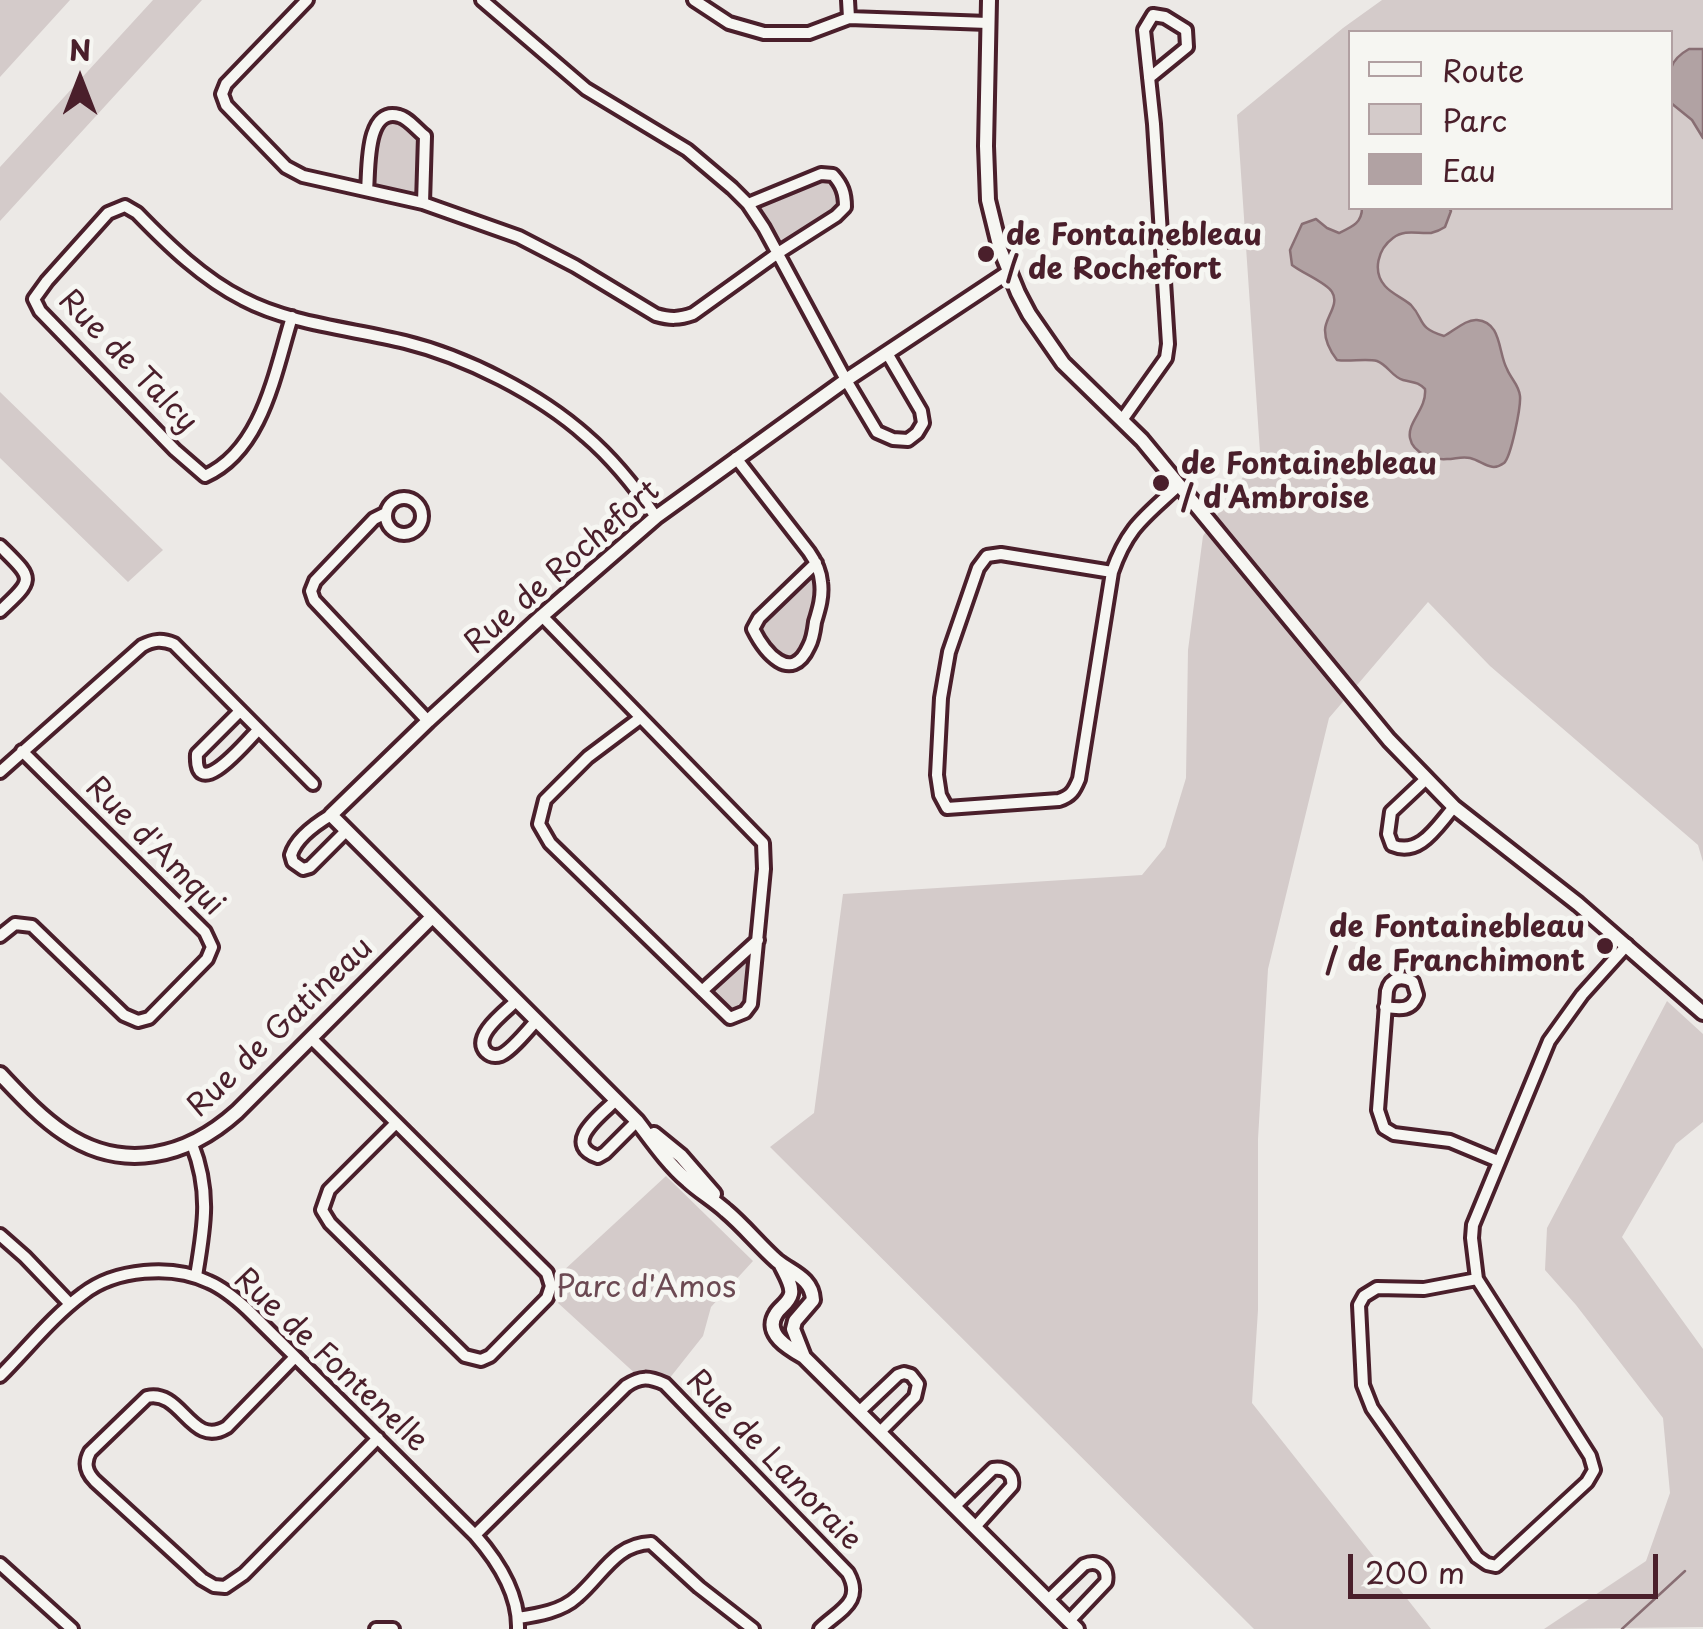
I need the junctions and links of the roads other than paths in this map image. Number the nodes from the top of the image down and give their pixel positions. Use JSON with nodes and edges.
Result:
{"nodes":[{"id":1,"x":307,"y":0,"type":"edge"},
{"id":2,"x":482,"y":0,"type":"edge"},
{"id":3,"x":848,"y":0,"type":"edge"},
{"id":4,"x":989,"y":0,"type":"edge"},
{"id":5,"x":699,"y":2,"type":"edge"},
{"id":6,"x":849,"y":18,"type":"junction"},
{"id":7,"x":988,"y":23,"type":"junction"},
{"id":8,"x":1150,"y":78,"type":"junction"},
{"id":9,"x":368,"y":190,"type":"junction"},
{"id":10,"x":424,"y":203,"type":"junction"},
{"id":11,"x":748,"y":204,"type":"junction"},
{"id":12,"x":778,"y":253,"type":"junction"},
{"id":13,"x":1009,"y":272,"type":"junction"},
{"id":14,"x":292,"y":316,"type":"junction"},
{"id":15,"x":887,"y":354,"type":"junction"},
{"id":16,"x":846,"y":380,"type":"junction"},
{"id":17,"x":1122,"y":420,"type":"junction"},
{"id":18,"x":736,"y":458,"type":"junction"},
{"id":19,"x":1180,"y":486,"type":"junction"},
{"id":20,"x":386,"y":513,"type":"dead end"},
{"id":21,"x":656,"y":517,"type":"junction"},
{"id":22,"x":0,"y":546,"type":"edge"},
{"id":23,"x":816,"y":563,"type":"junction"},
{"id":24,"x":1112,"y":572,"type":"junction"},
{"id":25,"x":0,"y":611,"type":"edge"},
{"id":26,"x":542,"y":616,"type":"junction"},
{"id":27,"x":239,"y":712,"type":"junction"},
{"id":28,"x":640,"y":718,"type":"junction"},
{"id":29,"x":428,"y":721,"type":"junction"},
{"id":30,"x":258,"y":730,"type":"junction"},
{"id":31,"x":22,"y":751,"type":"junction"},
{"id":32,"x":0,"y":772,"type":"edge"},
{"id":33,"x":1425,"y":780,"type":"junction"},
{"id":34,"x":313,"y":784,"type":"dead end"},
{"id":35,"x":1454,"y":807,"type":"junction"},
{"id":36,"x":331,"y":816,"type":"junction"},
{"id":37,"x":346,"y":832,"type":"junction"},
{"id":38,"x":432,"y":917,"type":"junction"},
{"id":39,"x":0,"y":936,"type":"edge"},
{"id":40,"x":758,"y":940,"type":"junction"},
{"id":41,"x":1627,"y":945,"type":"junction"},
{"id":42,"x":702,"y":991,"type":"junction"},
{"id":43,"x":516,"y":1001,"type":"junction"},
{"id":44,"x":1386,"y":1007,"type":"dead end"},
{"id":45,"x":1703,"y":1013,"type":"edge"},
{"id":46,"x":536,"y":1021,"type":"junction"},
{"id":47,"x":311,"y":1038,"type":"junction"},
{"id":48,"x":0,"y":1074,"type":"edge"},
{"id":49,"x":616,"y":1100,"type":"junction"},
{"id":50,"x":636,"y":1121,"type":"junction"},
{"id":51,"x":396,"y":1123,"type":"junction"},
{"id":52,"x":192,"y":1144,"type":"junction"},
{"id":53,"x":1498,"y":1161,"type":"junction"},
{"id":54,"x":0,"y":1235,"type":"edge"},
{"id":55,"x":780,"y":1263,"type":"junction"},
{"id":56,"x":196,"y":1276,"type":"junction"},
{"id":57,"x":1477,"y":1278,"type":"junction"},
{"id":58,"x":70,"y":1304,"type":"junction"},
{"id":59,"x":295,"y":1356,"type":"junction"},
{"id":60,"x":804,"y":1358,"type":"junction"},
{"id":61,"x":0,"y":1376,"type":"edge"},
{"id":62,"x":859,"y":1412,"type":"junction"},
{"id":63,"x":880,"y":1432,"type":"junction"},
{"id":64,"x":378,"y":1438,"type":"junction"},
{"id":65,"x":954,"y":1506,"type":"junction"},
{"id":66,"x":975,"y":1527,"type":"junction"},
{"id":67,"x":475,"y":1535,"type":"junction"},
{"id":68,"x":0,"y":1564,"type":"edge"},
{"id":69,"x":1048,"y":1600,"type":"junction"},
{"id":70,"x":518,"y":1624,"type":"edge"},
{"id":71,"x":1073,"y":1625,"type":"edge"},
{"id":72,"x":72,"y":1629,"type":"edge"},
{"id":73,"x":376,"y":1629,"type":"edge"},
{"id":74,"x":392,"y":1629,"type":"edge"},
{"id":75,"x":753,"y":1629,"type":"edge"},
{"id":76,"x":820,"y":1629,"type":"edge"}],
"edges":[{"from":1,"to":9,"type":"street"},
{"from":2,"to":11,"type":"street"},
{"from":3,"to":6,"type":"street"},
{"from":4,"to":7,"type":"street"},
{"from":5,"to":6,"type":"street"},
{"from":6,"to":7,"type":"street"},
{"from":7,"to":13,"type":"street"},
{"from":8,"to":8,"type":"street"},
{"from":8,"to":17,"type":"street"},
{"from":9,"to":10,"type":"street"},
{"from":9,"to":10,"type":"street"},
{"from":10,"to":12,"type":"street"},
{"from":11,"to":12,"type":"street"},
{"from":11,"to":12,"type":"street"},
{"from":12,"to":16,"type":"street"},
{"from":13,"to":15,"type":"street","name":"Rue de Rochefort"},
{"from":13,"to":17,"type":"street"},
{"from":14,"to":14,"type":"street","name":"Rue de Talcy"},
{"from":14,"to":21,"type":"street","name":"Rue de Talcy"},
{"from":15,"to":16,"type":"street","name":"Rue de Rochefort"},
{"from":15,"to":16,"type":"street"},
{"from":16,"to":18,"type":"street","name":"Rue de Rochefort"},
{"from":17,"to":19,"type":"street"},
{"from":18,"to":21,"type":"street","name":"Rue de Rochefort"},
{"from":18,"to":23,"type":"street"},
{"from":19,"to":24,"type":"street"},
{"from":19,"to":33,"type":"street"},
{"from":20,"to":29,"type":"street"},
{"from":21,"to":26,"type":"street","name":"Rue de Rochefort"},
{"from":22,"to":25,"type":"street"},
{"from":23,"to":23,"type":"street"},
{"from":24,"to":24,"type":"street"},
{"from":26,"to":28,"type":"street"},
{"from":26,"to":29,"type":"street","name":"Rue de Rochefort"},
{"from":27,"to":30,"type":"street"},
{"from":27,"to":30,"type":"street"},
{"from":27,"to":31,"type":"street"},
{"from":28,"to":40,"type":"street"},
{"from":28,"to":42,"type":"street"},
{"from":29,"to":36,"type":"street","name":"Rue de Rochefort"},
{"from":30,"to":34,"type":"street"},
{"from":31,"to":32,"type":"street"},
{"from":31,"to":39,"type":"street","name":"Rue d'Amqui"},
{"from":33,"to":35,"type":"street"},
{"from":33,"to":35,"type":"street"},
{"from":35,"to":41,"type":"street"},
{"from":36,"to":37,"type":"street"},
{"from":36,"to":37,"type":"street"},
{"from":37,"to":38,"type":"street"},
{"from":38,"to":43,"type":"street"},
{"from":38,"to":47,"type":"street","name":"Rue de Gatineau"},
{"from":40,"to":42,"type":"street"},
{"from":40,"to":42,"type":"street"},
{"from":41,"to":45,"type":"street"},
{"from":41,"to":53,"type":"street"},
{"from":43,"to":46,"type":"street"},
{"from":43,"to":46,"type":"street"},
{"from":44,"to":53,"type":"street"},
{"from":46,"to":49,"type":"street"},
{"from":47,"to":51,"type":"street"},
{"from":47,"to":52,"type":"street","name":"Rue de Gatineau"},
{"from":48,"to":52,"type":"street","name":"Rue de Gatineau"},
{"from":49,"to":50,"type":"street"},
{"from":49,"to":50,"type":"street"},
{"from":50,"to":55,"type":"street"},
{"from":51,"to":51,"type":"street"},
{"from":52,"to":56,"type":"street"},
{"from":53,"to":57,"type":"street"},
{"from":54,"to":58,"type":"street"},
{"from":55,"to":60,"type":"street"},
{"from":55,"to":60,"type":"street"},
{"from":56,"to":58,"type":"street","name":"Rue de Fontenelle"},
{"from":56,"to":59,"type":"street","name":"Rue de Fontenelle"},
{"from":57,"to":57,"type":"street"},
{"from":58,"to":61,"type":"street","name":"Rue de Fontenelle"},
{"from":59,"to":64,"type":"street","name":"Rue de Fontenelle"},
{"from":59,"to":64,"type":"street"},
{"from":60,"to":62,"type":"street"},
{"from":62,"to":63,"type":"street"},
{"from":62,"to":63,"type":"street"},
{"from":63,"to":65,"type":"street"},
{"from":64,"to":67,"type":"street","name":"Rue de Fontenelle"},
{"from":65,"to":66,"type":"street"},
{"from":65,"to":66,"type":"street"},
{"from":66,"to":69,"type":"street"},
{"from":67,"to":70,"type":"street","name":"Rue de Fontenelle"},
{"from":67,"to":76,"type":"street","name":"Rue de Lanoraie"},
{"from":68,"to":72,"type":"street"},
{"from":69,"to":71,"type":"street"},
{"from":69,"to":71,"type":"street"},
{"from":70,"to":75,"type":"street"},
{"from":73,"to":74,"type":"street"}]}
